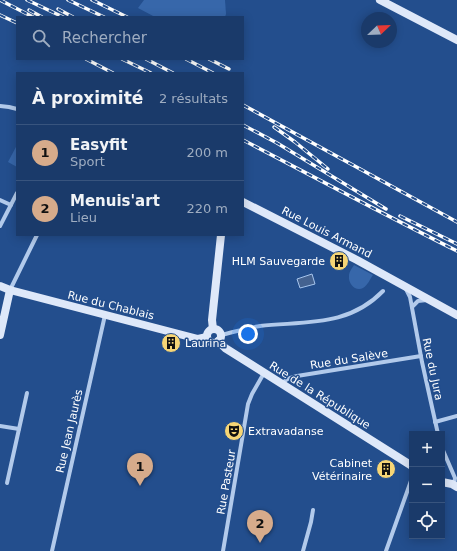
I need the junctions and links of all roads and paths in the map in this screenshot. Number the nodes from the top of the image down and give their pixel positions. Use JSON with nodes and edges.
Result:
{"nodes":[{"id":1,"x":380,"y":0,"type":"edge"},
{"id":2,"x":457,"y":40,"type":"edge"},
{"id":3,"x":0,"y":106,"type":"edge"},
{"id":4,"x":16,"y":109,"type":"edge"},
{"id":5,"x":16,"y":196,"type":"edge"},
{"id":6,"x":0,"y":200,"type":"edge"},
{"id":7,"x":244,"y":202,"type":"edge"},
{"id":8,"x":11,"y":205,"type":"junction"},
{"id":9,"x":0,"y":226,"type":"edge"},
{"id":10,"x":36,"y":236,"type":"edge"},
{"id":11,"x":221,"y":236,"type":"edge"},
{"id":12,"x":402,"y":285,"type":"junction"},
{"id":13,"x":0,"y":286,"type":"edge"},
{"id":14,"x":10,"y":290,"type":"junction"},
{"id":15,"x":383,"y":291,"type":"dead end"},
{"id":16,"x":0,"y":292,"type":"edge"},
{"id":17,"x":430,"y":301,"type":"junction"},
{"id":18,"x":412,"y":307,"type":"junction"},
{"id":19,"x":105,"y":315,"type":"junction"},
{"id":20,"x":457,"y":315,"type":"edge"},
{"id":21,"x":213,"y":329,"type":"junction"},
{"id":22,"x":0,"y":335,"type":"edge"},
{"id":23,"x":207,"y":338,"type":"junction"},
{"id":24,"x":220,"y":338,"type":"junction"},
{"id":25,"x":421,"y":356,"type":"junction"},
{"id":26,"x":264,"y":373,"type":"junction"},
{"id":27,"x":282,"y":384,"type":"junction"},
{"id":28,"x":27,"y":393,"type":"dead end"},
{"id":29,"x":457,"y":416,"type":"edge"},
{"id":30,"x":436,"y":422,"type":"junction"},
{"id":31,"x":0,"y":426,"type":"edge"},
{"id":32,"x":19,"y":429,"type":"junction"},
{"id":33,"x":438,"y":431,"type":"edge"},
{"id":34,"x":445,"y":455,"type":"edge"},
{"id":35,"x":409,"y":464,"type":"edge"},
{"id":36,"x":7,"y":483,"type":"dead end"},
{"id":37,"x":445,"y":483,"type":"edge"},
{"id":38,"x":409,"y":486,"type":"edge"},
{"id":39,"x":455,"y":486,"type":"edge"},
{"id":40,"x":313,"y":510,"type":"dead end"},
{"id":41,"x":52,"y":551,"type":"edge"},
{"id":42,"x":224,"y":551,"type":"edge"},
{"id":43,"x":303,"y":551,"type":"edge"},
{"id":44,"x":386,"y":551,"type":"edge"}],
"edges":[{"from":1,"to":2,"type":"street"},
{"from":3,"to":4,"type":"street"},
{"from":5,"to":8,"type":"street"},
{"from":6,"to":8,"type":"street"},
{"from":7,"to":12,"type":"street","name":"Rue Louis Armand"},
{"from":8,"to":9,"type":"street"},
{"from":10,"to":14,"type":"street"},
{"from":11,"to":21,"type":"street"},
{"from":12,"to":17,"type":"street","name":"Rue Louis Armand"},
{"from":12,"to":18,"type":"street","name":"Rue du Jura"},
{"from":13,"to":14,"type":"street","name":"Rue du Chablais"},
{"from":14,"to":16,"type":"street","name":"Rue du Chablais"},
{"from":14,"to":19,"type":"street","name":"Rue du Chablais"},
{"from":14,"to":22,"type":"street"},
{"from":15,"to":24,"type":"street"},
{"from":17,"to":18,"type":"street"},
{"from":17,"to":20,"type":"street","name":"Rue Louis Armand"},
{"from":18,"to":25,"type":"street","name":"Rue du Jura"},
{"from":19,"to":23,"type":"street","name":"Rue du Chablais"},
{"from":19,"to":41,"type":"street","name":"Rue Jean Jaurès"},
{"from":21,"to":23,"type":"street"},
{"from":21,"to":24,"type":"street"},
{"from":23,"to":24,"type":"street"},
{"from":24,"to":26,"type":"street","name":"Rue de la République"},
{"from":25,"to":27,"type":"street","name":"Rue du Salève"},
{"from":25,"to":30,"type":"street","name":"Rue du Jura"},
{"from":26,"to":27,"type":"street","name":"Rue de la République"},
{"from":26,"to":42,"type":"street","name":"Rue Pasteur"},
{"from":27,"to":35,"type":"street","name":"Rue de la République"},
{"from":28,"to":32,"type":"street"},
{"from":29,"to":30,"type":"street"},
{"from":30,"to":33,"type":"street","name":"Rue du Jura"},
{"from":31,"to":32,"type":"street"},
{"from":32,"to":36,"type":"street"},
{"from":34,"to":39,"type":"street"},
{"from":37,"to":39,"type":"street"},
{"from":38,"to":44,"type":"street"},
{"from":40,"to":43,"type":"street"}]}
